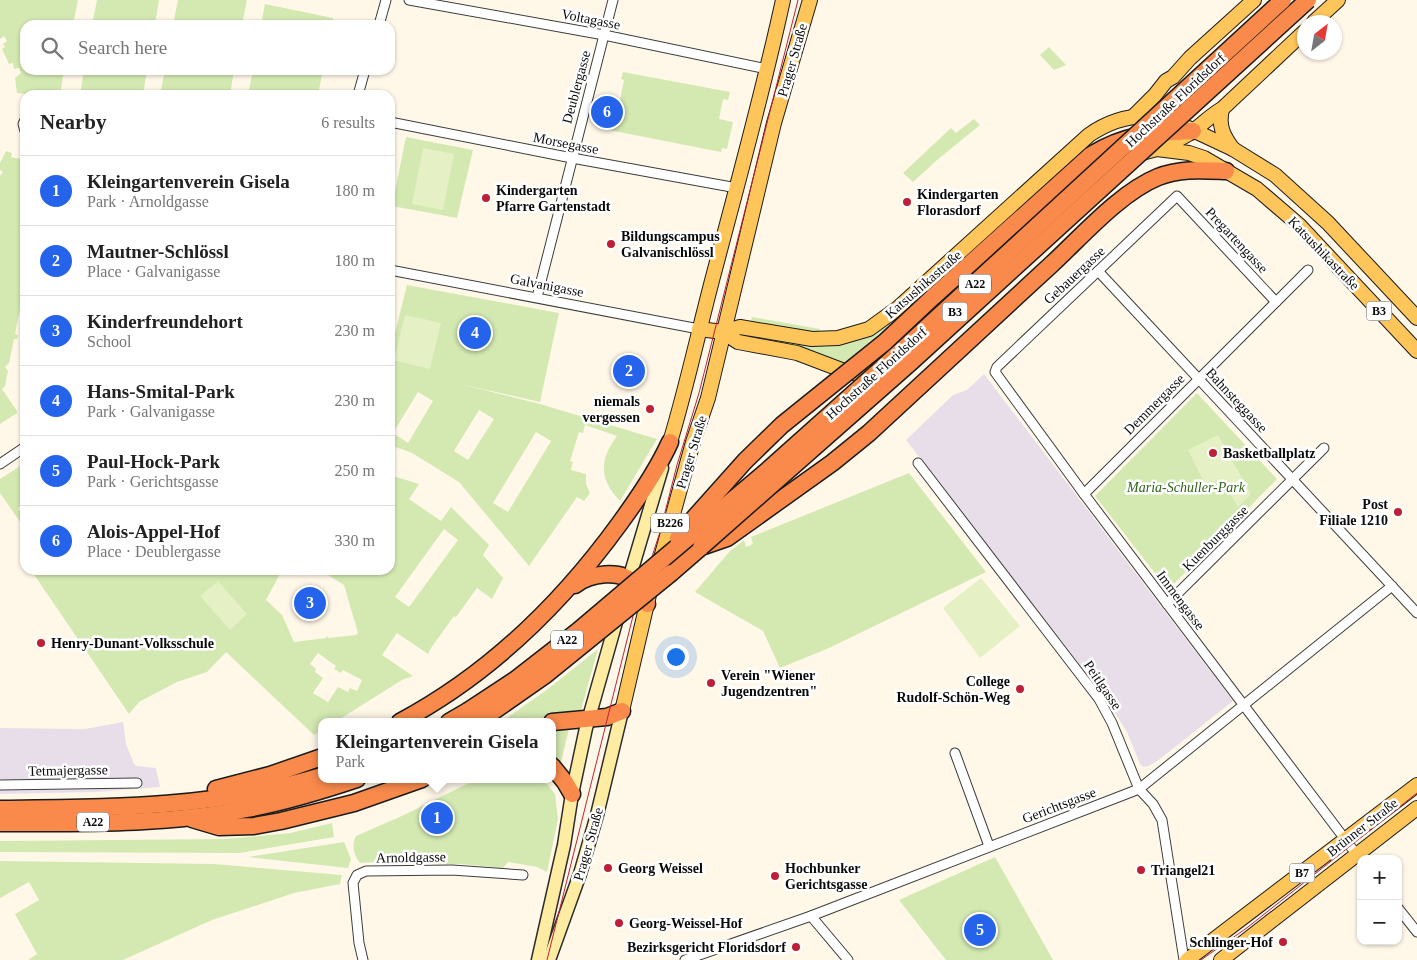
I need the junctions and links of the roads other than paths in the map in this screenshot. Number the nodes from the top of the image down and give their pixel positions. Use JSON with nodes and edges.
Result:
{"nodes":[{"id":1,"x":386,"y":0,"type":"edge"},
{"id":2,"x":409,"y":0,"type":"edge"},
{"id":3,"x":613,"y":0,"type":"edge"},
{"id":4,"x":783,"y":0,"type":"edge"},
{"id":5,"x":810,"y":0,"type":"edge"},
{"id":6,"x":1254,"y":0,"type":"edge"},
{"id":7,"x":1284,"y":0,"type":"edge"},
{"id":8,"x":1308,"y":0,"type":"edge"},
{"id":9,"x":1338,"y":0,"type":"edge"},
{"id":10,"x":1322,"y":15,"type":"edge"},
{"id":11,"x":380,"y":20,"type":"edge"},
{"id":12,"x":604,"y":35,"type":"junction"},
{"id":13,"x":1297,"y":39,"type":"edge"},
{"id":14,"x":767,"y":69,"type":"junction"},
{"id":15,"x":364,"y":75,"type":"edge"},
{"id":16,"x":1172,"y":77,"type":"junction"},
{"id":17,"x":359,"y":90,"type":"edge"},
{"id":18,"x":1222,"y":109,"type":"junction"},
{"id":19,"x":1134,"y":116,"type":"junction"},
{"id":20,"x":395,"y":123,"type":"edge"},
{"id":21,"x":1168,"y":131,"type":"junction"},
{"id":22,"x":1193,"y":131,"type":"junction"},
{"id":23,"x":1157,"y":149,"type":"junction"},
{"id":24,"x":1233,"y":149,"type":"junction"},
{"id":25,"x":1189,"y":153,"type":"junction"},
{"id":26,"x":572,"y":158,"type":"junction"},
{"id":27,"x":1226,"y":171,"type":"junction"},
{"id":28,"x":736,"y":188,"type":"junction"},
{"id":29,"x":1177,"y":196,"type":"joint"},
{"id":30,"x":1308,"y":270,"type":"dead end"},
{"id":31,"x":395,"y":271,"type":"edge"},
{"id":32,"x":1098,"y":271,"type":"junction"},
{"id":33,"x":537,"y":297,"type":"junction"},
{"id":34,"x":1276,"y":302,"type":"junction"},
{"id":35,"x":1417,"y":318,"type":"edge"},
{"id":36,"x":699,"y":329,"type":"junction"},
{"id":37,"x":723,"y":332,"type":"junction"},
{"id":38,"x":1416,"y":347,"type":"edge"},
{"id":39,"x":996,"y":375,"type":"joint"},
{"id":40,"x":1199,"y":379,"type":"junction"},
{"id":41,"x":670,"y":442,"type":"junction"},
{"id":42,"x":1324,"y":448,"type":"dead end"},
{"id":43,"x":20,"y":450,"type":"edge"},
{"id":44,"x":918,"y":462,"type":"dead end"},
{"id":45,"x":0,"y":464,"type":"edge"},
{"id":46,"x":1292,"y":480,"type":"junction"},
{"id":47,"x":1084,"y":494,"type":"junction"},
{"id":48,"x":701,"y":547,"type":"junction"},
{"id":49,"x":661,"y":562,"type":"junction"},
{"id":50,"x":628,"y":580,"type":"junction"},
{"id":51,"x":1392,"y":586,"type":"junction"},
{"id":52,"x":564,"y":593,"type":"junction"},
{"id":53,"x":647,"y":604,"type":"junction"},
{"id":54,"x":1167,"y":604,"type":"junction"},
{"id":55,"x":1417,"y":613,"type":"edge"},
{"id":56,"x":1242,"y":706,"type":"junction"},
{"id":57,"x":622,"y":711,"type":"junction"},
{"id":58,"x":406,"y":718,"type":"edge"},
{"id":59,"x":456,"y":718,"type":"edge"},
{"id":60,"x":484,"y":718,"type":"edge"},
{"id":61,"x":589,"y":719,"type":"junction"},
{"id":62,"x":556,"y":722,"type":"edge"},
{"id":63,"x":955,"y":753,"type":"dead end"},
{"id":64,"x":318,"y":758,"type":"edge"},
{"id":65,"x":556,"y":771,"type":"edge"},
{"id":66,"x":318,"y":777,"type":"edge"},
{"id":67,"x":137,"y":783,"type":"dead end"},
{"id":68,"x":345,"y":783,"type":"edge"},
{"id":69,"x":411,"y":783,"type":"edge"},
{"id":70,"x":1417,"y":784,"type":"edge"},
{"id":71,"x":0,"y":785,"type":"edge"},
{"id":72,"x":1139,"y":789,"type":"junction"},
{"id":73,"x":572,"y":794,"type":"junction"},
{"id":74,"x":156,"y":805,"type":"junction"},
{"id":75,"x":1417,"y":808,"type":"edge"},
{"id":76,"x":0,"y":809,"type":"edge"},
{"id":77,"x":185,"y":818,"type":"junction"},
{"id":78,"x":0,"y":823,"type":"edge"},
{"id":79,"x":1346,"y":839,"type":"junction"},
{"id":80,"x":989,"y":846,"type":"junction"},
{"id":81,"x":1357,"y":855,"type":"edge"},
{"id":82,"x":1362,"y":855,"type":"edge"},
{"id":83,"x":1357,"y":859,"type":"edge"},
{"id":84,"x":523,"y":875,"type":"dead end"},
{"id":85,"x":1402,"y":913,"type":"edge"},
{"id":86,"x":811,"y":916,"type":"junction"},
{"id":87,"x":1417,"y":932,"type":"edge"},
{"id":88,"x":363,"y":960,"type":"edge"},
{"id":89,"x":538,"y":960,"type":"edge"},
{"id":90,"x":550,"y":960,"type":"edge"},
{"id":91,"x":685,"y":960,"type":"edge"},
{"id":92,"x":848,"y":960,"type":"edge"},
{"id":93,"x":1186,"y":960,"type":"edge"},
{"id":94,"x":1221,"y":960,"type":"edge"}],
"edges":[{"from":1,"to":11,"type":"street"},
{"from":2,"to":12,"type":"street","name":"Voltagasse"},
{"from":3,"to":12,"type":"street","name":"Deublergasse"},
{"from":4,"to":14,"type":"main road","name":"Prager Straße"},
{"from":5,"to":37,"type":"main road","name":"Prager Straße"},
{"from":6,"to":16,"type":"main road","number":"B3"},
{"from":7,"to":49,"type":"highway","name":"Hochstraße Floridsdorf","number":"A22","bridge":true},
{"from":8,"to":48,"type":"highway","name":"Hochstraße Floridsdorf","number":"A22","bridge":true},
{"from":9,"to":10,"type":"main road"},
{"from":12,"to":14,"type":"street","name":"Voltagasse"},
{"from":12,"to":26,"type":"street","name":"Deublergasse"},
{"from":13,"to":18,"type":"main road"},
{"from":14,"to":28,"type":"main road","name":"Prager Straße"},
{"from":15,"to":17,"type":"street"},
{"from":16,"to":19,"type":"main road","number":"B3"},
{"from":16,"to":21,"type":"main road","number":"B3"},
{"from":18,"to":22,"type":"main road"},
{"from":18,"to":24,"type":"main road","number":"B3"},
{"from":19,"to":21,"type":"main road","name":"Katsushikastraße","number":"B3"},
{"from":19,"to":37,"type":"main road","name":"Katsushikastraße","number":"B3"},
{"from":20,"to":26,"type":"street","name":"Morsegasse"},
{"from":21,"to":22,"type":"highway"},
{"from":21,"to":23,"type":"main road"},
{"from":21,"to":25,"type":"main road","number":"B3"},
{"from":21,"to":49,"type":"highway","bridge":true},
{"from":22,"to":24,"type":"main road","name":"Katsushikastraße","number":"B3"},
{"from":23,"to":25,"type":"main road","name":"Katsushikastraße","number":"B3"},
{"from":23,"to":37,"type":"main road","name":"Katsushikastraße","number":"B3"},
{"from":24,"to":35,"type":"main road","name":"Katsushikastraße","number":"B3"},
{"from":25,"to":27,"type":"main road","name":"Katsushikastraße","number":"B3"},
{"from":26,"to":28,"type":"street","name":"Morsegasse"},
{"from":26,"to":33,"type":"street","name":"Deublergasse"},
{"from":27,"to":38,"type":"main road","name":"Katsushikastraße","number":"B3"},
{"from":27,"to":48,"type":"highway"},
{"from":28,"to":36,"type":"main road","name":"Prager Straße"},
{"from":29,"to":32,"type":"street","name":"Gebauergasse"},
{"from":29,"to":34,"type":"street","name":"Pregartengasse"},
{"from":30,"to":34,"type":"street","name":"Demmergasse"},
{"from":31,"to":33,"type":"street","name":"Galvanigasse"},
{"from":32,"to":39,"type":"street","name":"Gebauergasse"},
{"from":32,"to":40,"type":"street","name":"Bahnsteggasse"},
{"from":33,"to":36,"type":"street","name":"Galvanigasse"},
{"from":34,"to":40,"type":"street","name":"Demmergasse"},
{"from":36,"to":37,"type":"main road","number":"B3"},
{"from":36,"to":41,"type":"main road","name":"Prager Straße","number":"B226"},
{"from":37,"to":53,"type":"main road","name":"Prager Straße","number":"B226"},
{"from":39,"to":47,"type":"street","name":"Immengasse"},
{"from":40,"to":46,"type":"street","name":"Bahnsteggasse"},
{"from":40,"to":47,"type":"street","name":"Demmergasse"},
{"from":41,"to":50,"type":"main road","name":"Prager Straße","number":"B226"},
{"from":41,"to":52,"type":"highway"},
{"from":42,"to":46,"type":"street","name":"Kuenburggasse"},
{"from":43,"to":45,"type":"street"},
{"from":44,"to":72,"type":"street","name":"Peitlgasse"},
{"from":46,"to":51,"type":"street","name":"Bahnsteggasse"},
{"from":46,"to":54,"type":"street","name":"Kuenburggasse"},
{"from":47,"to":54,"type":"street","name":"Immengasse"},
{"from":48,"to":60,"type":"highway","name":"Hochstraße Floridsdorf","number":"A22","bridge":true},
{"from":49,"to":59,"type":"highway","name":"Hochstraße Floridsdorf","number":"A22","bridge":true},
{"from":50,"to":52,"type":"highway"},
{"from":50,"to":53,"type":"highway"},
{"from":50,"to":61,"type":"main road","name":"Prager Straße","number":"B226"},
{"from":51,"to":55,"type":"street","name":"Bahnsteggasse"},
{"from":51,"to":56,"type":"street","name":"Gerichtsgasse"},
{"from":52,"to":58,"type":"highway"},
{"from":53,"to":57,"type":"main road","name":"Prager Straße","number":"B226"},
{"from":54,"to":56,"type":"street","name":"Immengasse"},
{"from":56,"to":72,"type":"street","name":"Gerichtsgasse"},
{"from":56,"to":79,"type":"street","name":"Immengasse"},
{"from":57,"to":61,"type":"highway"},
{"from":57,"to":90,"type":"main road","name":"Prager Straße","number":"B226"},
{"from":61,"to":62,"type":"highway"},
{"from":61,"to":73,"type":"main road","name":"Prager Straße","number":"B226"},
{"from":63,"to":80,"type":"street"},
{"from":64,"to":74,"type":"highway"},
{"from":65,"to":73,"type":"highway"},
{"from":66,"to":74,"type":"highway","number":"A22"},
{"from":67,"to":71,"type":"street","name":"Tetmajergasse"},
{"from":68,"to":77,"type":"highway","number":"A22"},
{"from":69,"to":77,"type":"highway"},
{"from":70,"to":79,"type":"main road","name":"Brünner Straße","number":"B7"},
{"from":72,"to":80,"type":"street","name":"Gerichtsgasse"},
{"from":72,"to":93,"type":"street","name":"Peitlgasse"},
{"from":73,"to":89,"type":"main road","name":"Prager Straße","number":"B226"},
{"from":74,"to":76,"type":"highway","number":"A22"},
{"from":75,"to":82,"type":"main road","name":"Brünner Straße","number":"B7"},
{"from":77,"to":78,"type":"highway","number":"A22"},
{"from":79,"to":81,"type":"street","name":"Immengasse"},
{"from":79,"to":93,"type":"main road","name":"Brünner Straße","number":"B7"},
{"from":80,"to":86,"type":"street","name":"Gerichtsgasse"},
{"from":83,"to":94,"type":"main road","name":"Brünner Straße","number":"B7"},
{"from":84,"to":88,"type":"street","name":"Arnoldgasse"},
{"from":85,"to":87,"type":"street"},
{"from":86,"to":91,"type":"street","name":"Gerichtsgasse"},
{"from":86,"to":92,"type":"street"}]}
